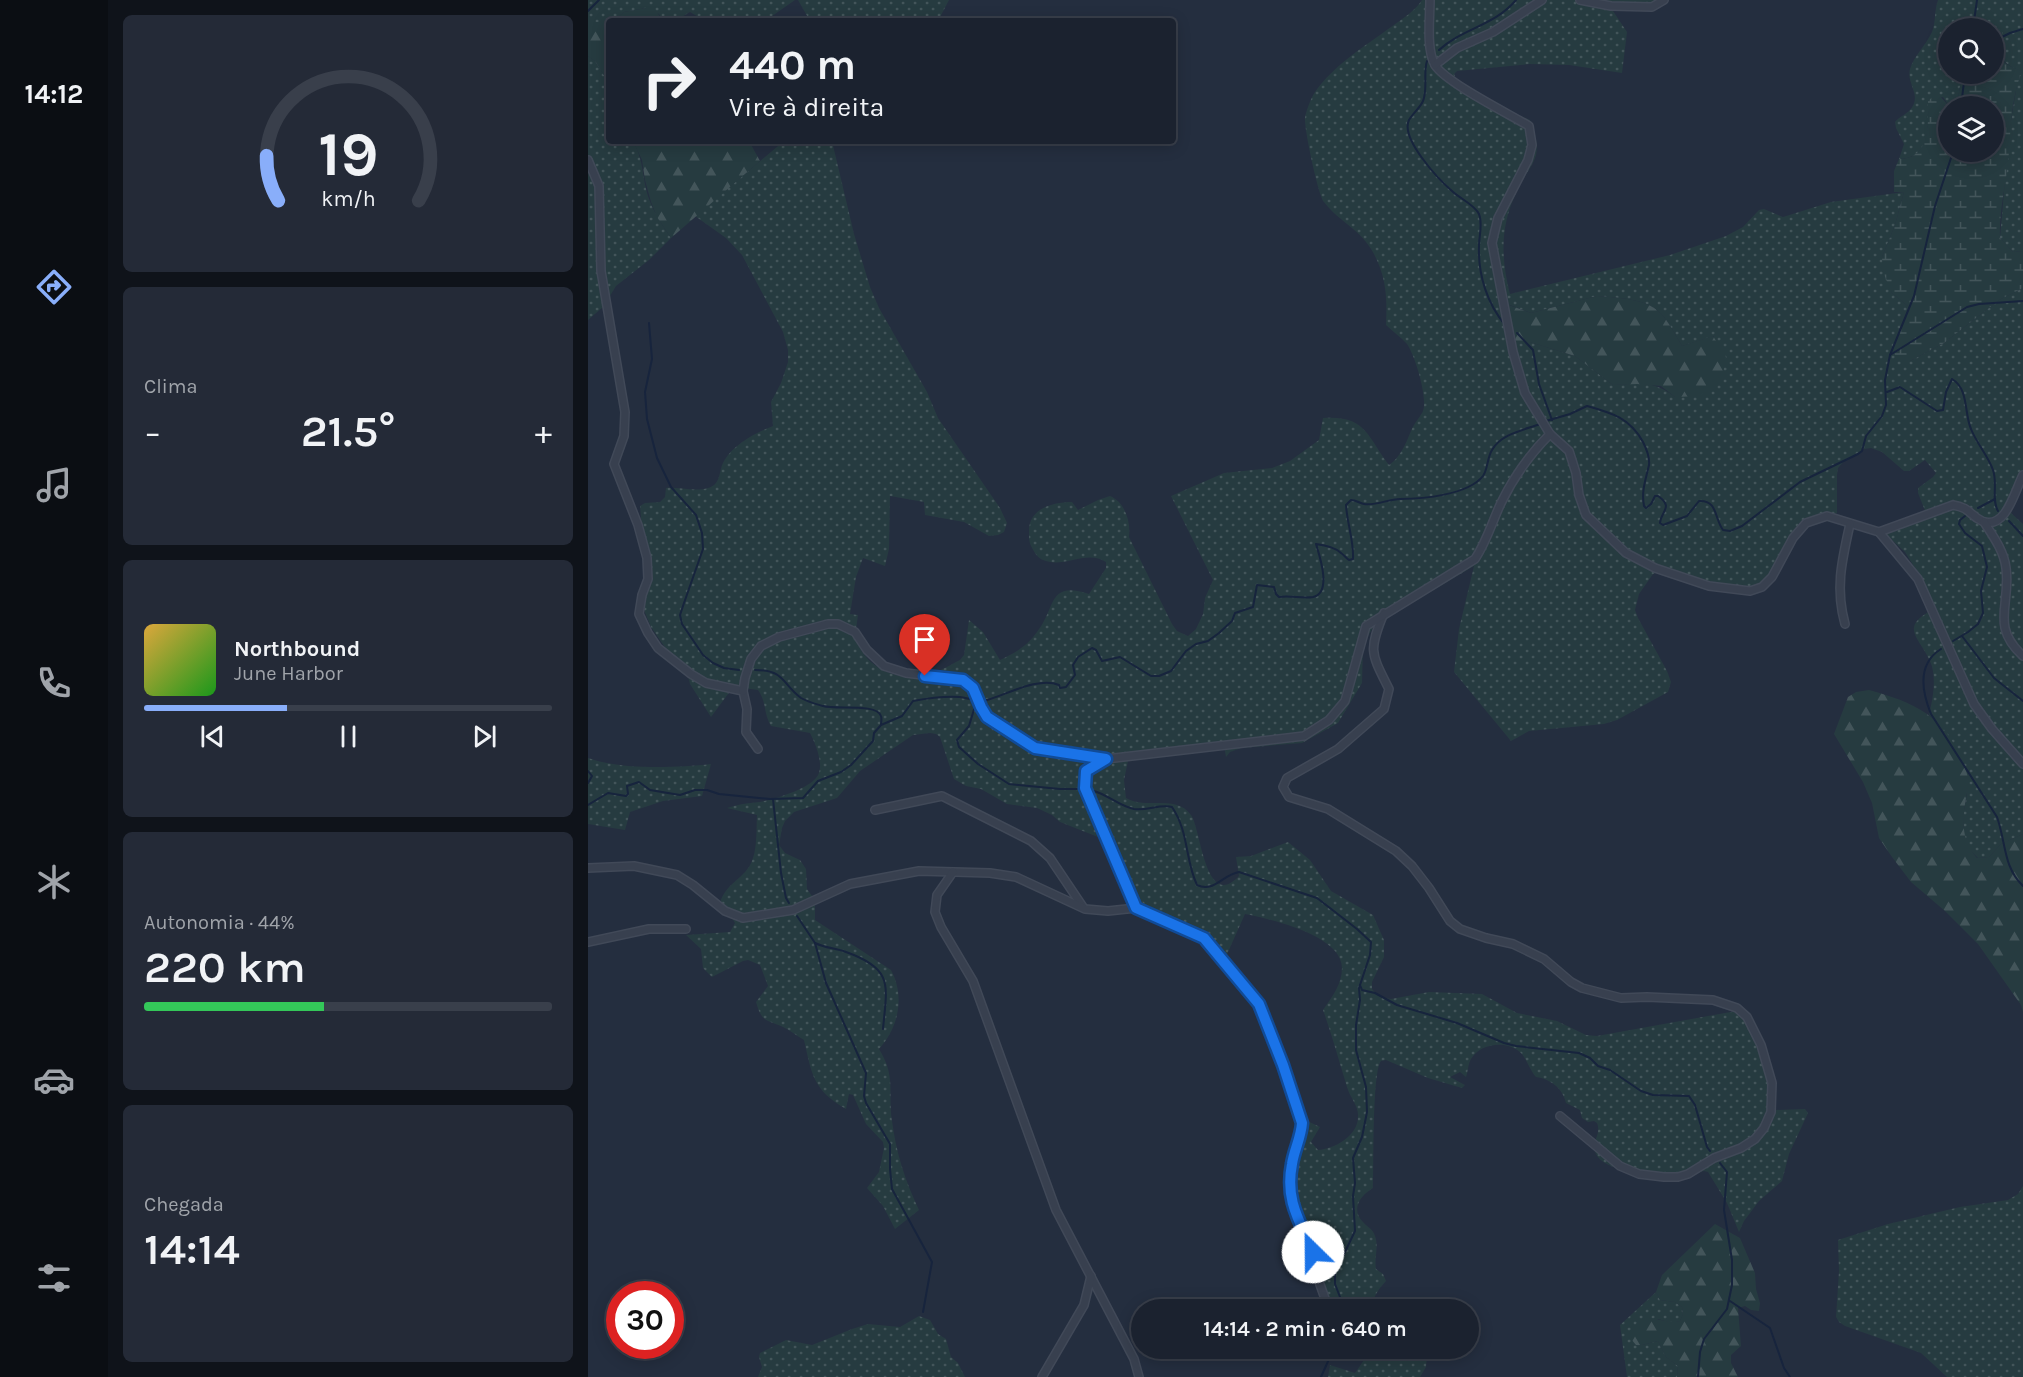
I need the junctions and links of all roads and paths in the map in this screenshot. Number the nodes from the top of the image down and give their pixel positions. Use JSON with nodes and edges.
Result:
{"nodes":[{"id":1,"x":1430,"y":0,"type":"edge"},
{"id":2,"x":1542,"y":0,"type":"edge"},
{"id":3,"x":1580,"y":0,"type":"edge"},
{"id":4,"x":1664,"y":0,"type":"edge"},
{"id":5,"x":1435,"y":65,"type":"junction"},
{"id":6,"x":588,"y":160,"type":"edge"},
{"id":7,"x":1550,"y":434,"type":"junction"},
{"id":8,"x":2023,"y":475,"type":"edge"},
{"id":9,"x":1984,"y":522,"type":"junction"},
{"id":10,"x":1850,"y":524,"type":"junction"},
{"id":11,"x":1879,"y":532,"type":"junction"},
{"id":12,"x":1384,"y":613,"type":"junction"},
{"id":13,"x":1845,"y":624,"type":"dead end"},
{"id":14,"x":2023,"y":656,"type":"edge"},
{"id":15,"x":743,"y":690,"type":"junction"},
{"id":16,"x":758,"y":749,"type":"dead end"},
{"id":17,"x":1106,"y":759,"type":"junction"},
{"id":18,"x":2023,"y":764,"type":"edge"},
{"id":19,"x":875,"y":810,"type":"dead end"},
{"id":20,"x":588,"y":868,"type":"edge"},
{"id":21,"x":953,"y":872,"type":"junction"},
{"id":22,"x":1136,"y":908,"type":"junction"},
{"id":23,"x":1085,"y":909,"type":"junction"},
{"id":24,"x":686,"y":929,"type":"dead end"},
{"id":25,"x":588,"y":942,"type":"edge"},
{"id":26,"x":1560,"y":1116,"type":"dead end"},
{"id":27,"x":1091,"y":1276,"type":"junction"},
{"id":28,"x":1325,"y":1299,"type":"edge"},
{"id":29,"x":1042,"y":1377,"type":"edge"},
{"id":30,"x":1139,"y":1377,"type":"edge"}],
"edges":[{"from":1,"to":5,"type":"street"},
{"from":2,"to":5,"type":"street"},
{"from":3,"to":4,"type":"street"},
{"from":5,"to":7,"type":"street"},
{"from":6,"to":15,"type":"street"},
{"from":7,"to":10,"type":"street"},
{"from":7,"to":12,"type":"street"},
{"from":8,"to":9,"type":"street"},
{"from":9,"to":11,"type":"street"},
{"from":9,"to":14,"type":"street"},
{"from":10,"to":11,"type":"street"},
{"from":10,"to":13,"type":"street"},
{"from":11,"to":18,"type":"street"},
{"from":12,"to":17,"type":"street"},
{"from":12,"to":26,"type":"street"},
{"from":15,"to":16,"type":"street"},
{"from":15,"to":17,"type":"street"},
{"from":17,"to":22,"type":"street"},
{"from":19,"to":23,"type":"street"},
{"from":20,"to":21,"type":"street"},
{"from":21,"to":23,"type":"street"},
{"from":21,"to":27,"type":"street"},
{"from":22,"to":23,"type":"street"},
{"from":22,"to":28,"type":"street"},
{"from":24,"to":25,"type":"street"},
{"from":27,"to":29,"type":"street"},
{"from":27,"to":30,"type":"street"}]}
